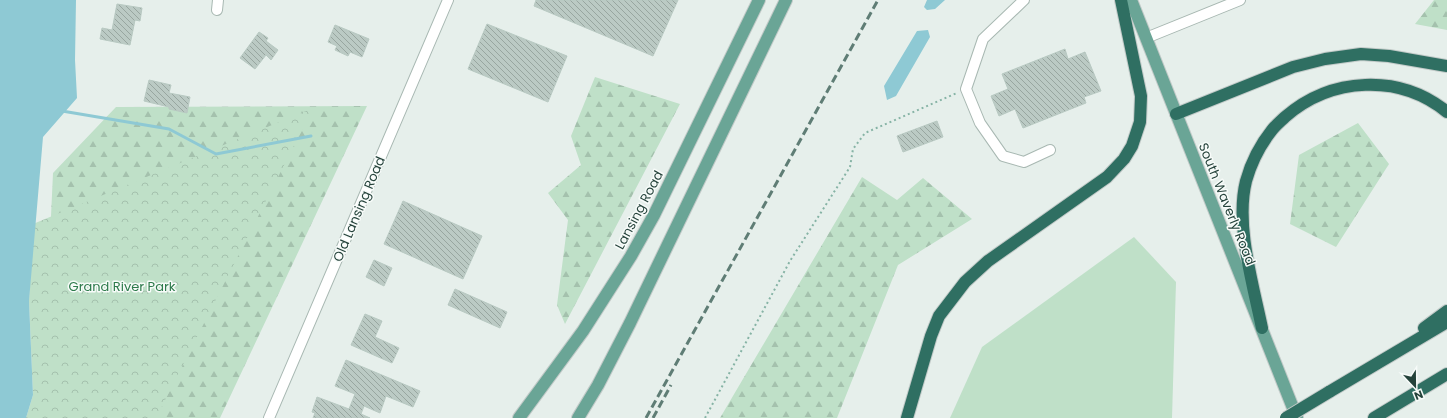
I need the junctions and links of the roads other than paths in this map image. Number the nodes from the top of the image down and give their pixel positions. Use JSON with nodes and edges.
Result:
{"nodes":[{"id":1,"x":448,"y":0,"type":"edge"},
{"id":2,"x":759,"y":0,"type":"edge"},
{"id":3,"x":786,"y":0,"type":"edge"},
{"id":4,"x":1024,"y":0,"type":"edge"},
{"id":5,"x":1121,"y":0,"type":"edge"},
{"id":6,"x":1131,"y":0,"type":"edge"},
{"id":7,"x":1240,"y":0,"type":"edge"},
{"id":8,"x":1146,"y":38,"type":"junction"},
{"id":9,"x":1447,"y":66,"type":"edge"},
{"id":10,"x":1447,"y":112,"type":"edge"},
{"id":11,"x":1176,"y":114,"type":"junction"},
{"id":12,"x":1050,"y":150,"type":"dead end"},
{"id":13,"x":1447,"y":311,"type":"edge"},
{"id":14,"x":1447,"y":322,"type":"edge"},
{"id":15,"x":1262,"y":328,"type":"junction"},
{"id":16,"x":1447,"y":374,"type":"edge"},
{"id":17,"x":1353,"y":378,"type":"junction"},
{"id":18,"x":269,"y":418,"type":"edge"},
{"id":19,"x":519,"y":418,"type":"edge"},
{"id":20,"x":578,"y":418,"type":"edge"},
{"id":21,"x":907,"y":418,"type":"edge"},
{"id":22,"x":1286,"y":418,"type":"edge"},
{"id":23,"x":1298,"y":418,"type":"edge"},
{"id":24,"x":1374,"y":418,"type":"edge"}],
"edges":[{"from":1,"to":18,"type":"street","name":"Old Lansing Road"},
{"from":2,"to":19,"type":"main road","name":"Lansing Road"},
{"from":3,"to":20,"type":"main road"},
{"from":4,"to":12,"type":"street"},
{"from":5,"to":21,"type":"highway"},
{"from":6,"to":8,"type":"main road","name":"South Waverly Road"},
{"from":7,"to":8,"type":"street"},
{"from":8,"to":11,"type":"main road","name":"South Waverly Road"},
{"from":9,"to":11,"type":"highway"},
{"from":10,"to":15,"type":"highway"},
{"from":11,"to":15,"type":"main road","name":"South Waverly Road"},
{"from":13,"to":17,"type":"highway"},
{"from":14,"to":17,"type":"highway"},
{"from":15,"to":23,"type":"main road","name":"South Waverly Road"},
{"from":16,"to":24,"type":"highway"},
{"from":17,"to":22,"type":"highway","bridge":true}]}
